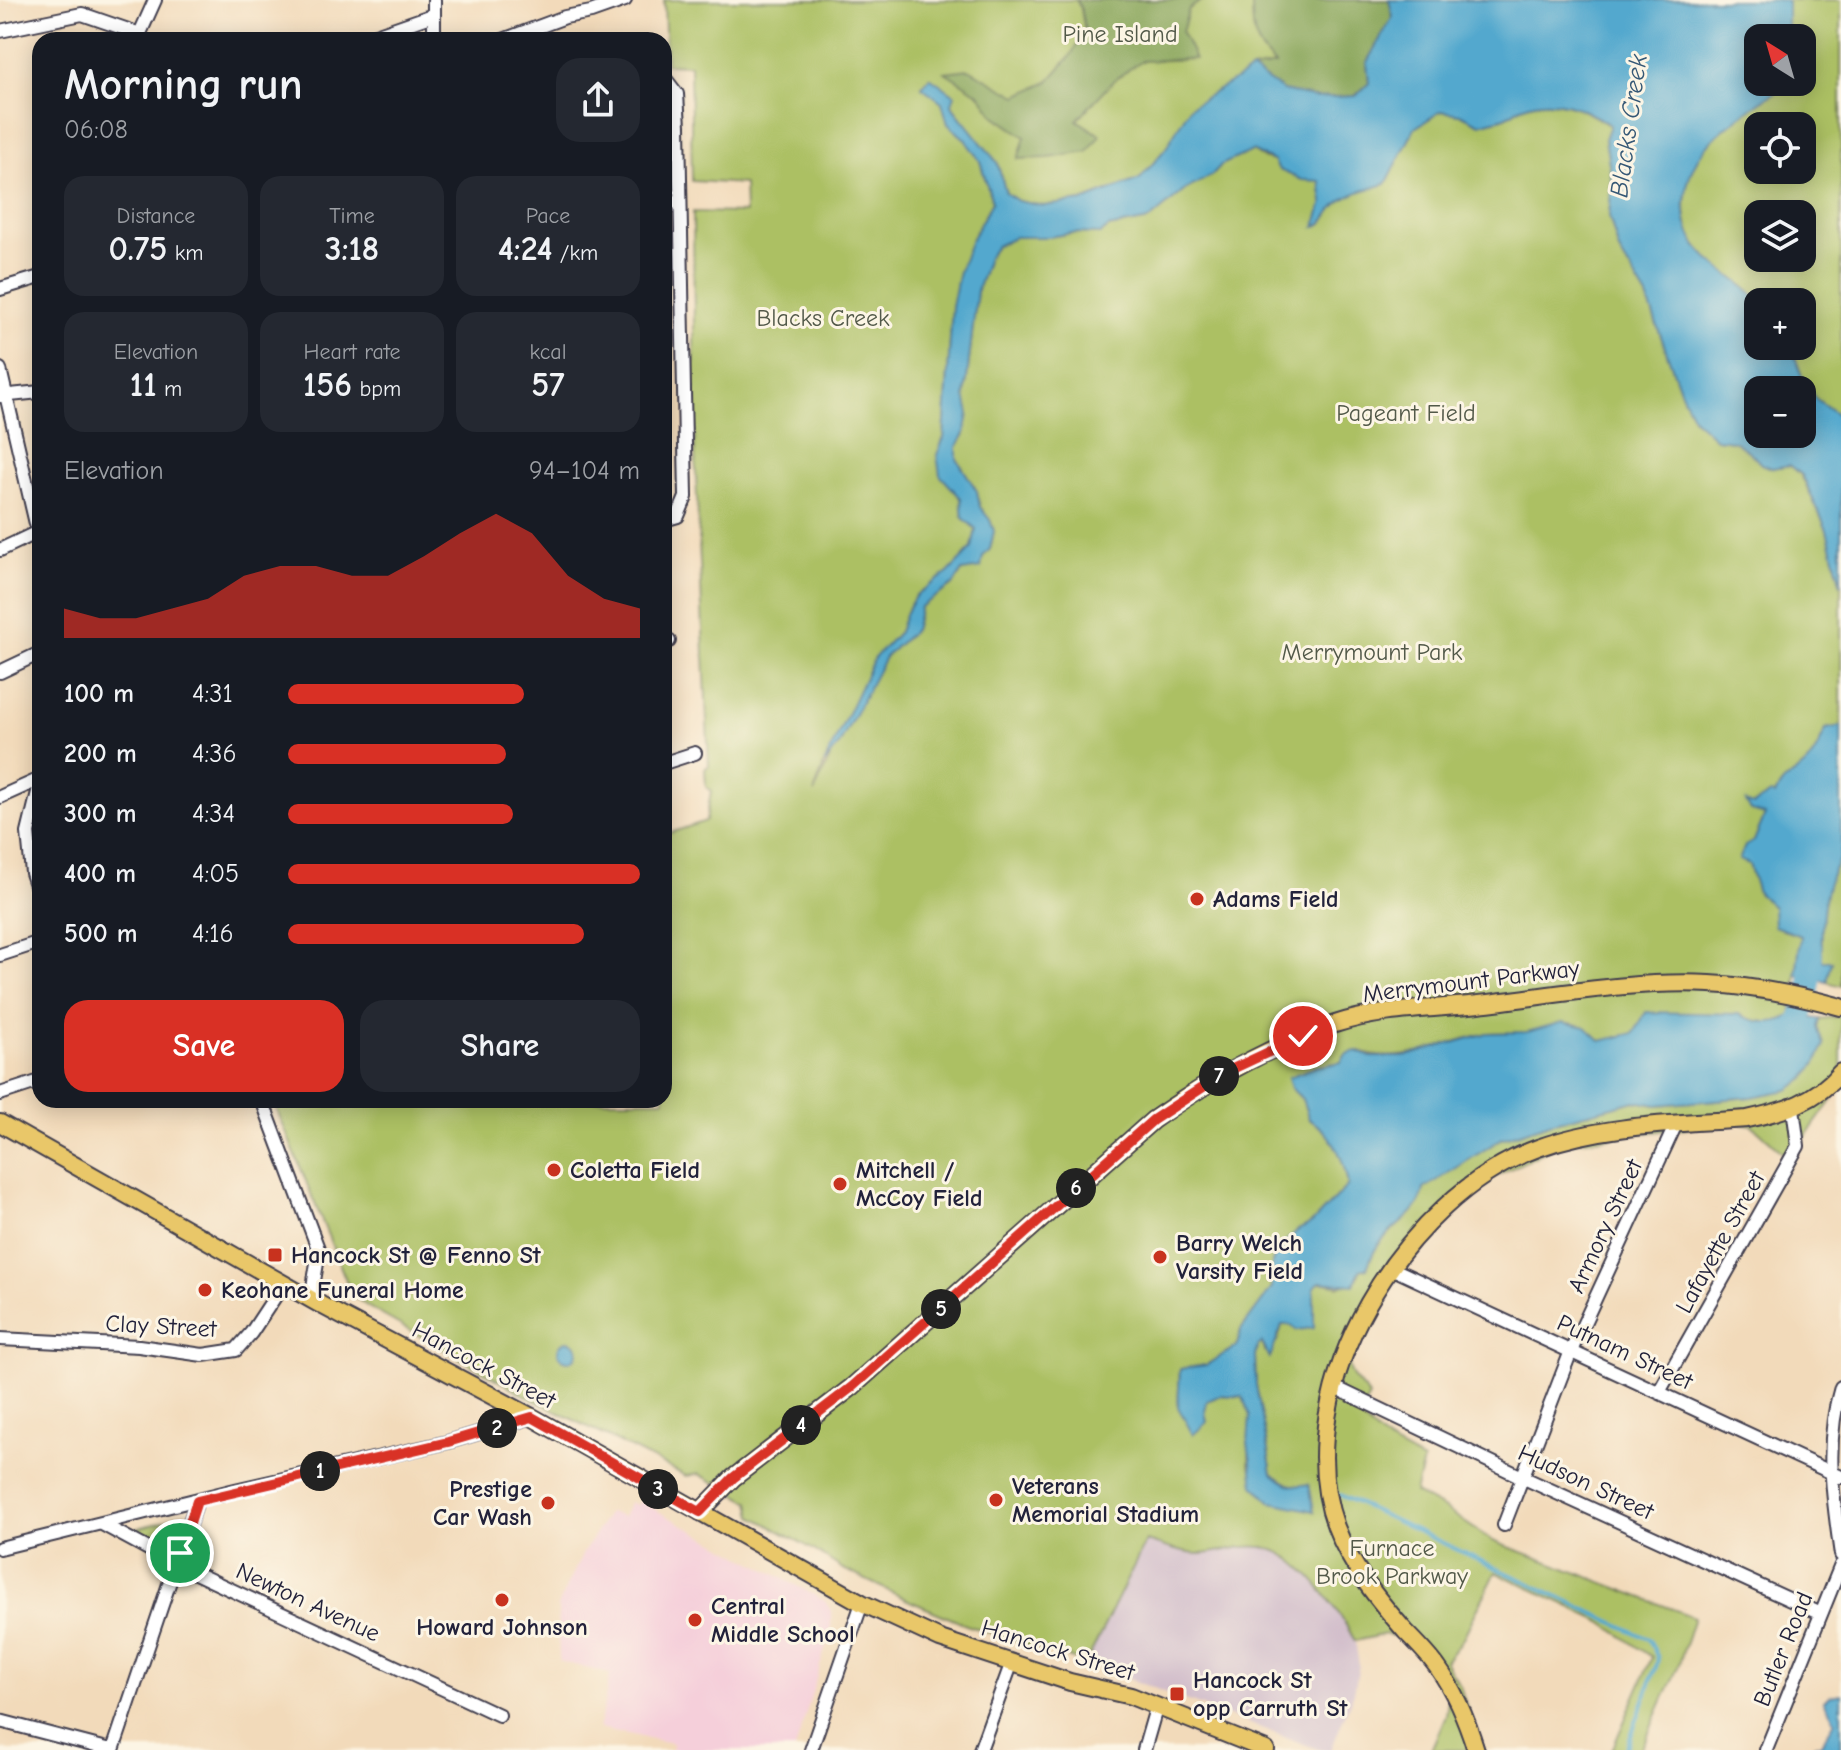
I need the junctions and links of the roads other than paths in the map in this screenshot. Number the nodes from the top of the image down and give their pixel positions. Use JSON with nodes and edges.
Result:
{"nodes":[{"id":1,"x":155,"y":0,"type":"edge"},
{"id":2,"x":434,"y":0,"type":"edge"},
{"id":3,"x":625,"y":0,"type":"edge"},
{"id":4,"x":433,"y":15,"type":"junction"},
{"id":5,"x":0,"y":31,"type":"edge"},
{"id":6,"x":126,"y":32,"type":"edge"},
{"id":7,"x":140,"y":32,"type":"edge"},
{"id":8,"x":384,"y":32,"type":"edge"},
{"id":9,"x":434,"y":32,"type":"edge"},
{"id":10,"x":525,"y":32,"type":"edge"},
{"id":11,"x":672,"y":85,"type":"edge"},
{"id":12,"x":680,"y":200,"type":"junction"},
{"id":13,"x":672,"y":202,"type":"edge"},
{"id":14,"x":32,"y":279,"type":"edge"},
{"id":15,"x":0,"y":289,"type":"edge"},
{"id":16,"x":0,"y":369,"type":"edge"},
{"id":17,"x":32,"y":393,"type":"edge"},
{"id":18,"x":3,"y":396,"type":"edge"},
{"id":19,"x":32,"y":494,"type":"edge"},
{"id":20,"x":672,"y":517,"type":"edge"},
{"id":21,"x":32,"y":539,"type":"edge"},
{"id":22,"x":0,"y":550,"type":"edge"},
{"id":23,"x":32,"y":657,"type":"edge"},
{"id":24,"x":0,"y":672,"type":"edge"},
{"id":25,"x":695,"y":753,"type":"dead end"},
{"id":26,"x":672,"y":760,"type":"edge"},
{"id":27,"x":32,"y":784,"type":"edge"},
{"id":28,"x":0,"y":797,"type":"edge"},
{"id":29,"x":32,"y":816,"type":"edge"},
{"id":30,"x":32,"y":873,"type":"edge"},
{"id":31,"x":32,"y":945,"type":"edge"},
{"id":32,"x":0,"y":955,"type":"edge"},
{"id":33,"x":1841,"y":1007,"type":"edge"},
{"id":34,"x":1841,"y":1072,"type":"edge"},
{"id":35,"x":32,"y":1084,"type":"edge"},
{"id":36,"x":0,"y":1094,"type":"edge"},
{"id":37,"x":265,"y":1108,"type":"edge"},
{"id":38,"x":1793,"y":1108,"type":"junction"},
{"id":39,"x":0,"y":1123,"type":"edge"},
{"id":40,"x":1676,"y":1124,"type":"junction"},
{"id":41,"x":1391,"y":1268,"type":"junction"},
{"id":42,"x":284,"y":1283,"type":"junction"},
{"id":43,"x":311,"y":1299,"type":"junction"},
{"id":44,"x":0,"y":1339,"type":"edge"},
{"id":45,"x":1571,"y":1351,"type":"junction"},
{"id":46,"x":1334,"y":1387,"type":"junction"},
{"id":47,"x":1841,"y":1387,"type":"edge"},
{"id":48,"x":1659,"y":1392,"type":"junction"},
{"id":49,"x":532,"y":1417,"type":"junction"},
{"id":50,"x":1835,"y":1474,"type":"edge"},
{"id":51,"x":1522,"y":1477,"type":"junction"},
{"id":52,"x":197,"y":1501,"type":"junction"},
{"id":53,"x":700,"y":1512,"type":"junction"},
{"id":54,"x":102,"y":1524,"type":"junction"},
{"id":55,"x":1504,"y":1525,"type":"dead end"},
{"id":56,"x":0,"y":1548,"type":"edge"},
{"id":57,"x":1841,"y":1555,"type":"edge"},
{"id":58,"x":176,"y":1564,"type":"junction"},
{"id":59,"x":1841,"y":1565,"type":"edge"},
{"id":60,"x":862,"y":1603,"type":"junction"},
{"id":61,"x":1821,"y":1614,"type":"junction"},
{"id":62,"x":1012,"y":1662,"type":"junction"},
{"id":63,"x":1157,"y":1705,"type":"junction"},
{"id":64,"x":499,"y":1715,"type":"dead end"},
{"id":65,"x":0,"y":1721,"type":"edge"},
{"id":66,"x":1768,"y":1745,"type":"edge"},
{"id":67,"x":112,"y":1750,"type":"edge"},
{"id":68,"x":811,"y":1750,"type":"edge"},
{"id":69,"x":980,"y":1750,"type":"edge"},
{"id":70,"x":1144,"y":1750,"type":"edge"},
{"id":71,"x":1266,"y":1750,"type":"edge"},
{"id":72,"x":1476,"y":1750,"type":"edge"},
{"id":73,"x":1782,"y":1750,"type":"edge"}],
"edges":[{"from":1,"to":7,"type":"street"},
{"from":2,"to":4,"type":"street"},
{"from":3,"to":10,"type":"street"},
{"from":4,"to":8,"type":"street"},
{"from":4,"to":9,"type":"street"},
{"from":5,"to":6,"type":"street"},
{"from":11,"to":12,"type":"street"},
{"from":12,"to":13,"type":"street"},
{"from":12,"to":20,"type":"street"},
{"from":14,"to":15,"type":"street"},
{"from":16,"to":18,"type":"street"},
{"from":17,"to":18,"type":"street"},
{"from":18,"to":19,"type":"street"},
{"from":21,"to":22,"type":"street"},
{"from":23,"to":24,"type":"street"},
{"from":25,"to":26,"type":"street"},
{"from":27,"to":28,"type":"street"},
{"from":29,"to":30,"type":"street"},
{"from":31,"to":32,"type":"street"},
{"from":33,"to":53,"type":"main road","name":"Merrymount Parkway"},
{"from":34,"to":38,"type":"main road"},
{"from":35,"to":36,"type":"street"},
{"from":37,"to":43,"type":"street"},
{"from":38,"to":40,"type":"main road"},
{"from":38,"to":48,"type":"street","name":"Lafayette Street"},
{"from":39,"to":42,"type":"main road","name":"Hancock Street"},
{"from":40,"to":41,"type":"main road"},
{"from":40,"to":45,"type":"street","name":"Armory Street"},
{"from":41,"to":45,"type":"street","name":"Putnam Street"},
{"from":41,"to":46,"type":"main road"},
{"from":42,"to":43,"type":"main road","name":"Hancock Street"},
{"from":42,"to":44,"type":"street","name":"Clay Street"},
{"from":43,"to":49,"type":"main road","name":"Hancock Street"},
{"from":45,"to":48,"type":"street","name":"Putnam Street"},
{"from":45,"to":51,"type":"street","name":"Armory Street"},
{"from":46,"to":51,"type":"street","name":"Hudson Street"},
{"from":46,"to":72,"type":"main road"},
{"from":47,"to":50,"type":"street"},
{"from":48,"to":50,"type":"street","name":"Putnam Street"},
{"from":49,"to":52,"type":"street"},
{"from":49,"to":53,"type":"main road","name":"Hancock Street"},
{"from":50,"to":57,"type":"street"},
{"from":51,"to":55,"type":"street","name":"Armory Street"},
{"from":51,"to":61,"type":"street","name":"Hudson Street"},
{"from":52,"to":54,"type":"street"},
{"from":52,"to":58,"type":"street"},
{"from":53,"to":60,"type":"main road","name":"Hancock Street"},
{"from":54,"to":56,"type":"street"},
{"from":54,"to":58,"type":"street","name":"Newton Avenue"},
{"from":58,"to":64,"type":"street","name":"Newton Avenue"},
{"from":58,"to":67,"type":"street"},
{"from":59,"to":61,"type":"street","name":"Butler Road"},
{"from":60,"to":62,"type":"main road","name":"Hancock Street"},
{"from":60,"to":68,"type":"street"},
{"from":61,"to":66,"type":"street","name":"Butler Road"},
{"from":62,"to":63,"type":"main road","name":"Hancock Street"},
{"from":62,"to":69,"type":"street"},
{"from":63,"to":70,"type":"street"},
{"from":63,"to":71,"type":"main road","name":"Hancock Street"},
{"from":65,"to":67,"type":"street"},
{"from":66,"to":73,"type":"street"}]}
